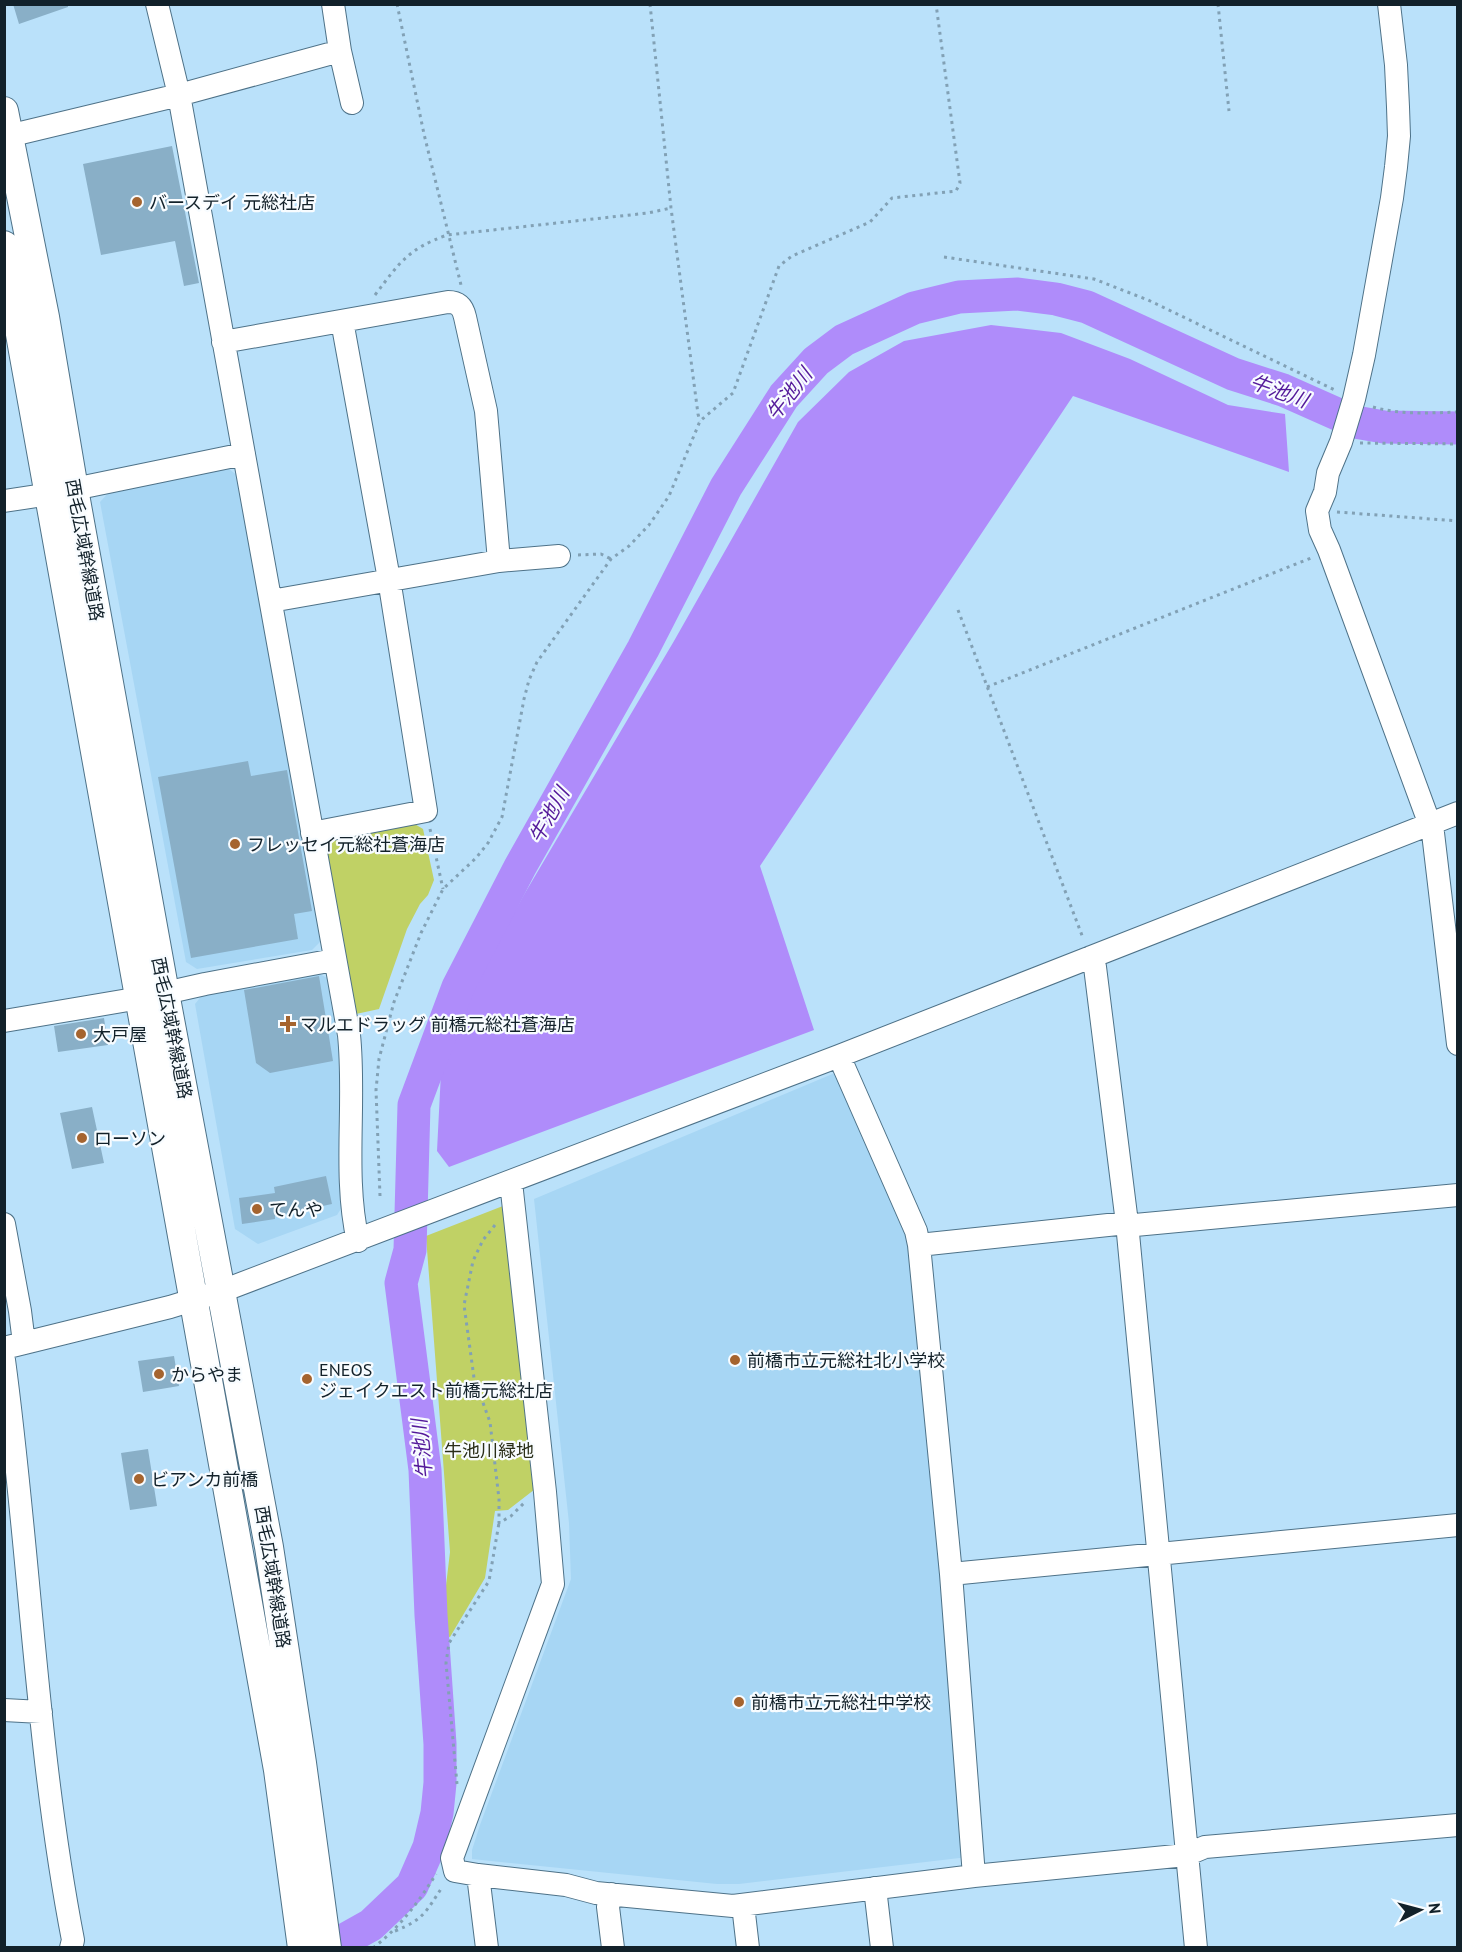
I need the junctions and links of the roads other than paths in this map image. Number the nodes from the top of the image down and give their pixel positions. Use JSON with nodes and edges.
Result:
{"nodes":[{"id":1,"x":157,"y":4,"type":"edge"},
{"id":2,"x":333,"y":4,"type":"edge"},
{"id":3,"x":1389,"y":4,"type":"edge"},
{"id":4,"x":340,"y":51,"type":"junction"},
{"id":5,"x":179,"y":95,"type":"junction"},
{"id":6,"x":352,"y":103,"type":"dead end"},
{"id":7,"x":6,"y":128,"type":"edge"},
{"id":8,"x":4,"y":245,"type":"edge"},
{"id":9,"x":349,"y":320,"type":"junction"},
{"id":10,"x":224,"y":342,"type":"junction"},
{"id":11,"x":244,"y":454,"type":"junction"},
{"id":12,"x":62,"y":491,"type":"junction"},
{"id":13,"x":4,"y":501,"type":"edge"},
{"id":14,"x":559,"y":556,"type":"road end"},
{"id":15,"x":499,"y":561,"type":"junction"},
{"id":16,"x":388,"y":579,"type":"junction"},
{"id":17,"x":271,"y":601,"type":"junction"},
{"id":18,"x":1458,"y":813,"type":"edge"},
{"id":19,"x":1430,"y":826,"type":"junction"},
{"id":20,"x":312,"y":833,"type":"junction"},
{"id":21,"x":1091,"y":957,"type":"junction"},
{"id":22,"x":334,"y":960,"type":"junction"},
{"id":23,"x":152,"y":996,"type":"junction"},
{"id":24,"x":4,"y":1021,"type":"edge"},
{"id":25,"x":1458,"y":1044,"type":"edge"},
{"id":26,"x":839,"y":1056,"type":"junction"},
{"id":27,"x":511,"y":1182,"type":"junction"},
{"id":28,"x":1458,"y":1195,"type":"edge"},
{"id":29,"x":1127,"y":1223,"type":"junction"},
{"id":30,"x":4,"y":1224,"type":"edge"},
{"id":31,"x":358,"y":1241,"type":"junction"},
{"id":32,"x":919,"y":1245,"type":"junction"},
{"id":33,"x":222,"y":1292,"type":"junction"},
{"id":34,"x":194,"y":1300,"type":"junction"},
{"id":35,"x":14,"y":1346,"type":"edge"},
{"id":36,"x":4,"y":1360,"type":"edge"},
{"id":37,"x":11,"y":1460,"type":"edge"},
{"id":38,"x":13,"y":1512,"type":"edge"},
{"id":39,"x":1458,"y":1525,"type":"edge"},
{"id":40,"x":1158,"y":1553,"type":"junction"},
{"id":41,"x":951,"y":1574,"type":"junction"},
{"id":42,"x":4,"y":1710,"type":"edge"},
{"id":43,"x":41,"y":1712,"type":"junction"},
{"id":44,"x":1458,"y":1825,"type":"edge"},
{"id":45,"x":1186,"y":1855,"type":"junction"},
{"id":46,"x":478,"y":1875,"type":"junction"},
{"id":47,"x":974,"y":1876,"type":"junction"},
{"id":48,"x":875,"y":1887,"type":"junction"},
{"id":49,"x":611,"y":1894,"type":"junction"},
{"id":50,"x":743,"y":1905,"type":"junction"},
{"id":51,"x":310,"y":1913,"type":"junction"},
{"id":52,"x":71,"y":1947,"type":"edge"},
{"id":53,"x":302,"y":1947,"type":"edge"},
{"id":54,"x":327,"y":1947,"type":"edge"},
{"id":55,"x":487,"y":1947,"type":"edge"},
{"id":56,"x":613,"y":1947,"type":"edge"},
{"id":57,"x":748,"y":1947,"type":"edge"},
{"id":58,"x":882,"y":1947,"type":"edge"},
{"id":59,"x":1196,"y":1947,"type":"edge"}],
"edges":[{"from":1,"to":5,"type":"street"},
{"from":2,"to":4,"type":"street"},
{"from":3,"to":19,"type":"street"},
{"from":4,"to":5,"type":"street"},
{"from":4,"to":6,"type":"street"},
{"from":5,"to":7,"type":"street"},
{"from":5,"to":10,"type":"street"},
{"from":7,"to":12,"type":"main road","name":"西毛広域幹線道路"},
{"from":8,"to":12,"type":"main road","name":"西毛広域幹線道路"},
{"from":9,"to":10,"type":"street"},
{"from":9,"to":15,"type":"street"},
{"from":9,"to":16,"type":"street"},
{"from":10,"to":11,"type":"street"},
{"from":11,"to":12,"type":"street"},
{"from":11,"to":17,"type":"street"},
{"from":12,"to":13,"type":"street"},
{"from":12,"to":23,"type":"main road","name":"西毛広域幹線道路"},
{"from":14,"to":15,"type":"street"},
{"from":15,"to":16,"type":"street"},
{"from":16,"to":17,"type":"street"},
{"from":16,"to":20,"type":"street"},
{"from":17,"to":20,"type":"street"},
{"from":18,"to":19,"type":"street"},
{"from":19,"to":21,"type":"street"},
{"from":19,"to":25,"type":"street"},
{"from":20,"to":22,"type":"street"},
{"from":21,"to":26,"type":"street"},
{"from":21,"to":29,"type":"street"},
{"from":22,"to":23,"type":"street"},
{"from":22,"to":31,"type":"street"},
{"from":23,"to":24,"type":"street"},
{"from":23,"to":33,"type":"main road","name":"西毛広域幹線道路"},
{"from":23,"to":34,"type":"main road","name":"西毛広域幹線道路"},
{"from":26,"to":27,"type":"street"},
{"from":26,"to":32,"type":"street"},
{"from":27,"to":31,"type":"street"},
{"from":27,"to":46,"type":"street"},
{"from":28,"to":29,"type":"street"},
{"from":29,"to":32,"type":"street"},
{"from":29,"to":40,"type":"street"},
{"from":30,"to":35,"type":"street"},
{"from":31,"to":33,"type":"street"},
{"from":32,"to":41,"type":"street"},
{"from":33,"to":34,"type":"street"},
{"from":33,"to":51,"type":"main road","name":"西毛広域幹線道路"},
{"from":34,"to":35,"type":"street"},
{"from":34,"to":51,"type":"main road","name":"西毛広域幹線道路"},
{"from":36,"to":37,"type":"street"},
{"from":37,"to":38,"type":"street"},
{"from":38,"to":43,"type":"street"},
{"from":39,"to":40,"type":"street"},
{"from":40,"to":41,"type":"street"},
{"from":40,"to":45,"type":"street"},
{"from":41,"to":47,"type":"street"},
{"from":42,"to":43,"type":"street"},
{"from":43,"to":52,"type":"street"},
{"from":44,"to":45,"type":"street"},
{"from":45,"to":47,"type":"street"},
{"from":45,"to":59,"type":"street"},
{"from":46,"to":49,"type":"street"},
{"from":46,"to":55,"type":"street"},
{"from":47,"to":48,"type":"street"},
{"from":48,"to":50,"type":"street"},
{"from":48,"to":58,"type":"street"},
{"from":49,"to":50,"type":"street"},
{"from":49,"to":56,"type":"street"},
{"from":50,"to":57,"type":"street"},
{"from":51,"to":53,"type":"main road","name":"西毛広域幹線道路"},
{"from":51,"to":54,"type":"main road","name":"西毛広域幹線道路"}]}
